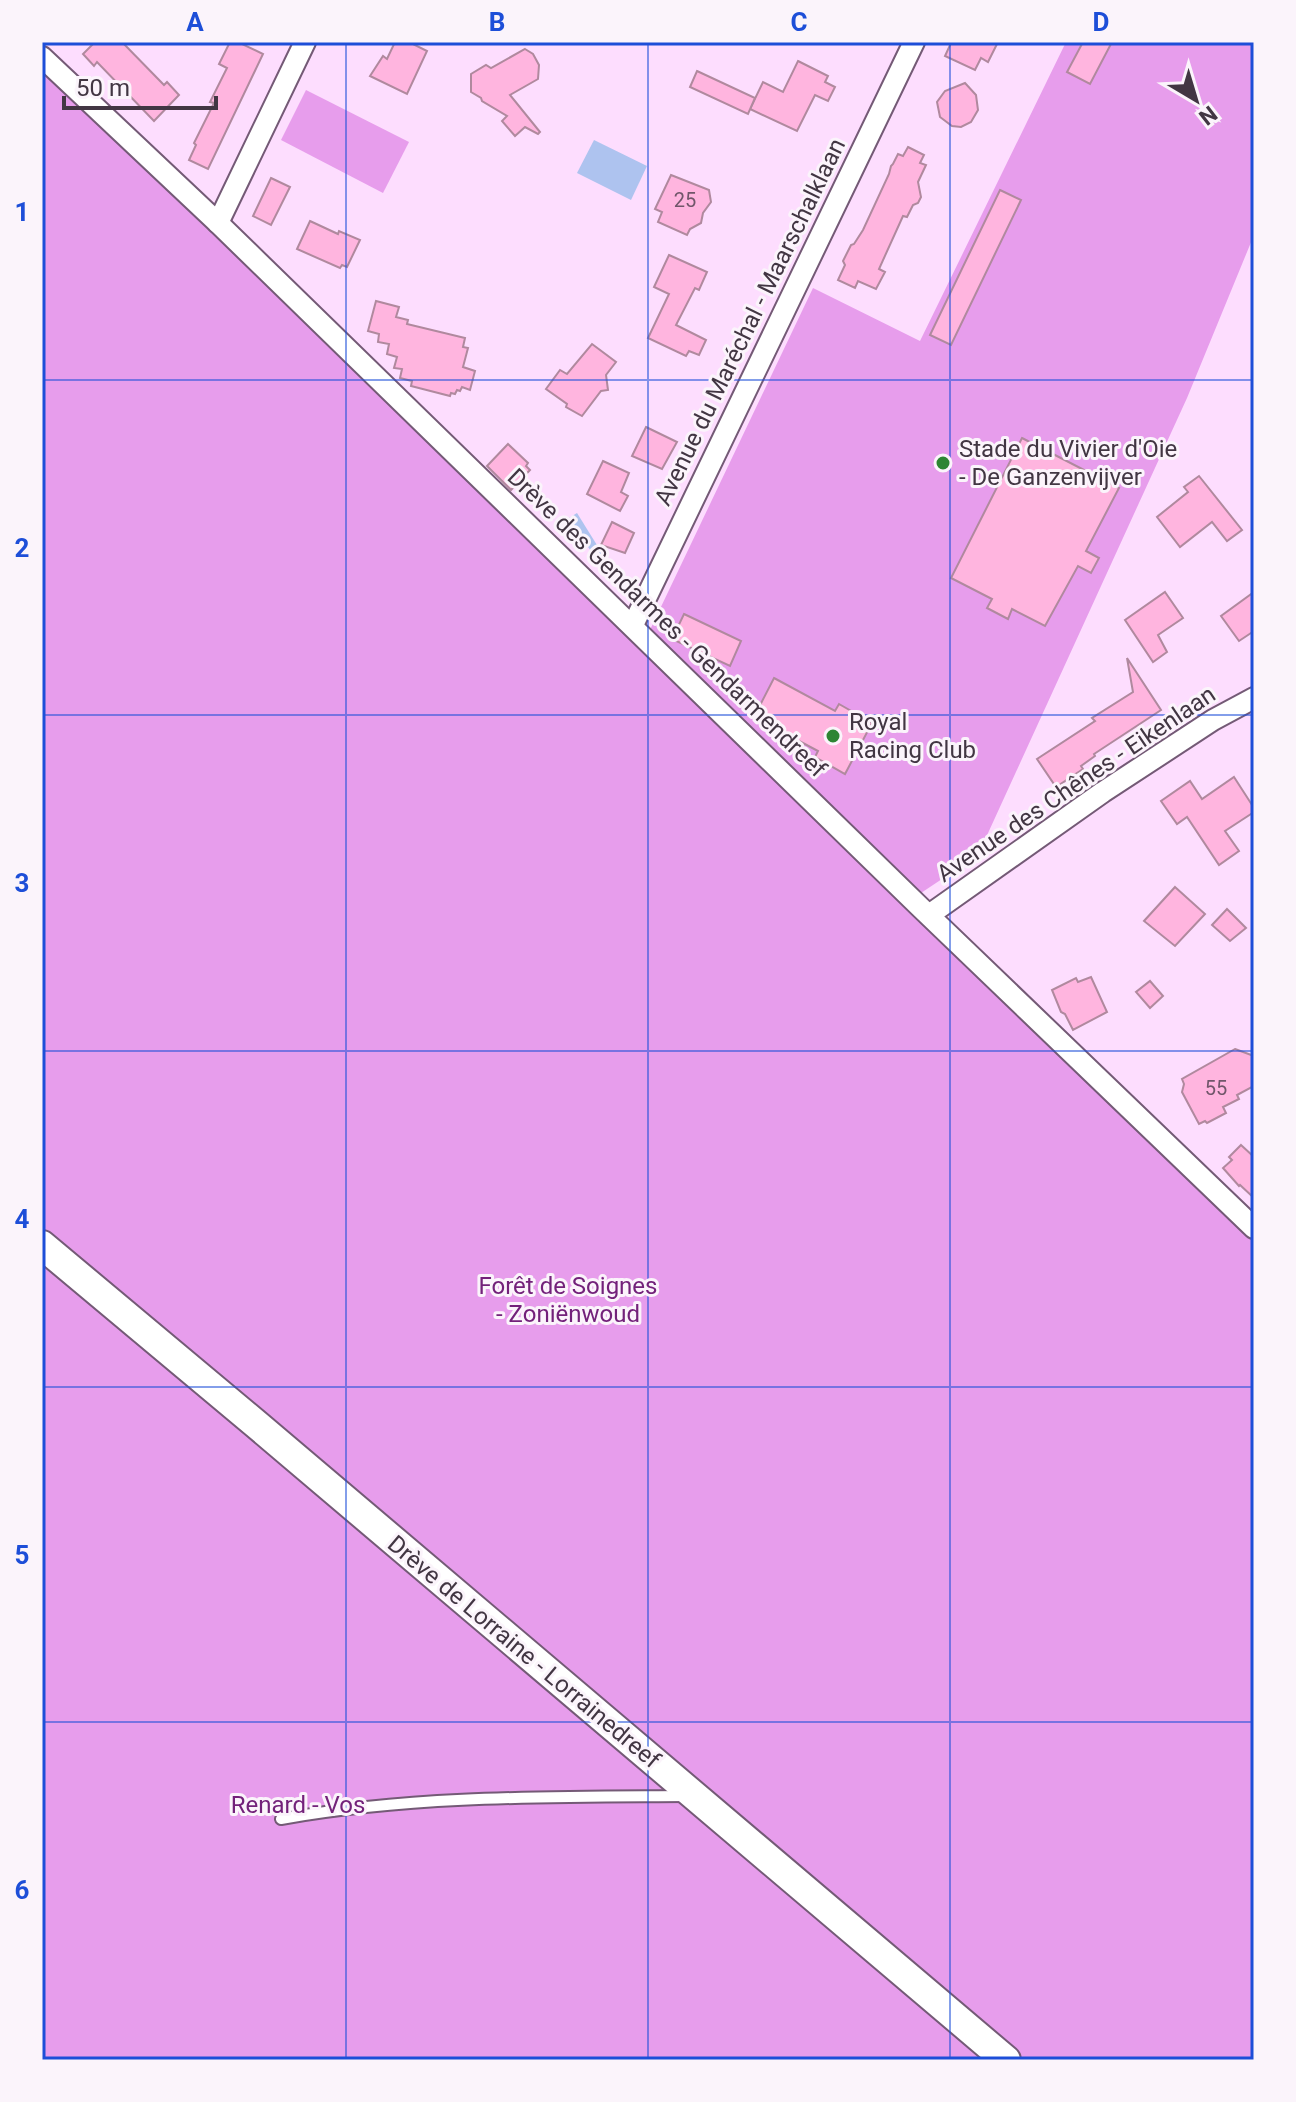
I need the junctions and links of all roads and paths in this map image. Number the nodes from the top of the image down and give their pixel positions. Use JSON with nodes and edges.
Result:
{"nodes":[{"id":1,"x":305,"y":42,"type":"edge"},
{"id":2,"x":914,"y":42,"type":"edge"},
{"id":3,"x":42,"y":57,"type":"edge"},
{"id":4,"x":218,"y":223,"type":"junction"},
{"id":5,"x":633,"y":625,"type":"junction"},
{"id":6,"x":1254,"y":698,"type":"edge"},
{"id":7,"x":924,"y":911,"type":"junction"},
{"id":8,"x":1254,"y":1228,"type":"edge"},
{"id":9,"x":42,"y":1245,"type":"edge"},
{"id":10,"x":693,"y":1796,"type":"junction"},
{"id":11,"x":281,"y":1819,"type":"dead end"},
{"id":12,"x":1006,"y":2060,"type":"edge"}],
"edges":[{"from":1,"to":4,"type":"street"},
{"from":2,"to":5,"type":"street","name":"Avenue du Maréchal - Maarschalklaan"},
{"from":3,"to":4,"type":"street","name":"Drève des Gendarmes - Gendarmendreef"},
{"from":4,"to":5,"type":"street","name":"Drève des Gendarmes - Gendarmendreef"},
{"from":5,"to":7,"type":"street","name":"Drève des Gendarmes - Gendarmendreef"},
{"from":6,"to":7,"type":"street","name":"Avenue des Chênes - Eikenlaan"},
{"from":7,"to":8,"type":"street","name":"Drève des Gendarmes - Gendarmendreef"},
{"from":9,"to":10,"type":"main road","name":"Drève de Lorraine - Lorrainedreef"},
{"from":10,"to":11,"type":"lane"},
{"from":10,"to":12,"type":"main road","name":"Drève de Lorraine - Lorrainedreef"}]}
